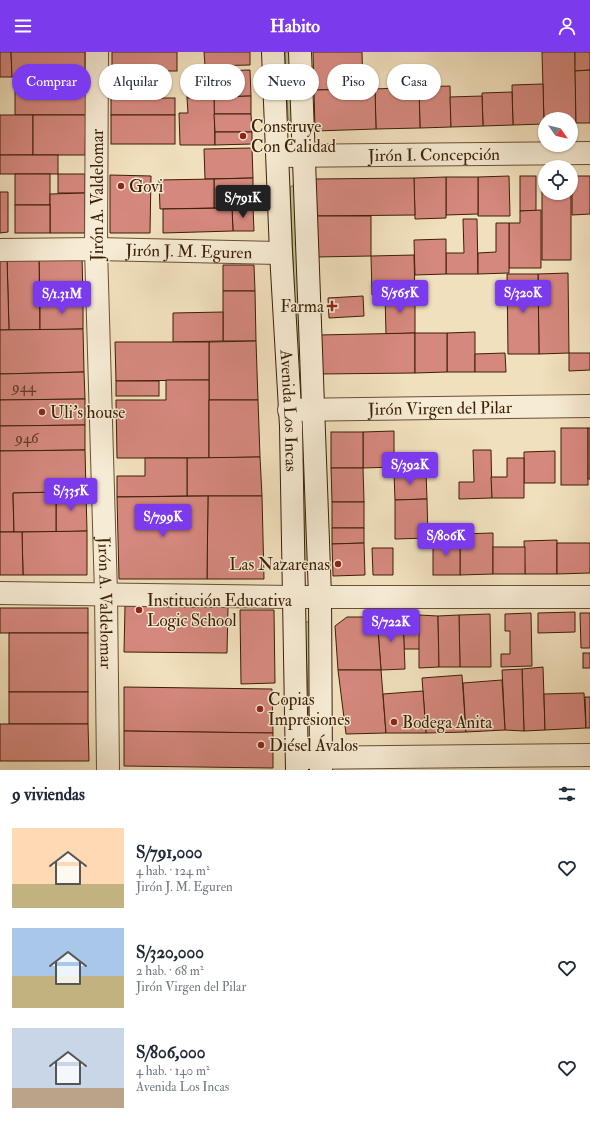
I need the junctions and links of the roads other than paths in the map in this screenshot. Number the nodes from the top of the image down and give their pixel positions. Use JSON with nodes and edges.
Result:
{"nodes":[{"id":1,"x":97,"y":52,"type":"edge"},
{"id":2,"x":273,"y":52,"type":"edge"},
{"id":3,"x":300,"y":52,"type":"edge"},
{"id":4,"x":590,"y":153,"type":"edge"},
{"id":5,"x":278,"y":156,"type":"junction"},
{"id":6,"x":304,"y":156,"type":"junction"},
{"id":7,"x":0,"y":250,"type":"edge"},
{"id":8,"x":96,"y":250,"type":"junction"},
{"id":9,"x":281,"y":253,"type":"junction"},
{"id":10,"x":590,"y":406,"type":"edge"},
{"id":11,"x":314,"y":409,"type":"junction"},
{"id":12,"x":289,"y":410,"type":"junction"},
{"id":13,"x":0,"y":593,"type":"edge"},
{"id":14,"x":106,"y":594,"type":"junction"},
{"id":15,"x":320,"y":596,"type":"junction"},
{"id":16,"x":294,"y":597,"type":"junction"},
{"id":17,"x":590,"y":597,"type":"edge"},
{"id":18,"x":590,"y":756,"type":"edge"},
{"id":19,"x":297,"y":764,"type":"edge"},
{"id":20,"x":321,"y":764,"type":"edge"},
{"id":21,"x":108,"y":770,"type":"edge"}],
"edges":[{"from":1,"to":8,"type":"street","name":"Jirón A. Valdelomar"},
{"from":2,"to":5,"type":"street","name":"Avenida Los Incas"},
{"from":3,"to":6,"type":"street","name":"Avenida Los Incas"},
{"from":4,"to":6,"type":"street","name":"Jirón I. Concepción"},
{"from":5,"to":6,"type":"street","name":"Jirón I. Concepción"},
{"from":5,"to":9,"type":"street","name":"Avenida Los Incas"},
{"from":6,"to":11,"type":"street","name":"Avenida Los Incas"},
{"from":7,"to":8,"type":"street","name":"Jirón J. M. Eguren"},
{"from":8,"to":9,"type":"street","name":"Jirón J. M. Eguren"},
{"from":8,"to":14,"type":"street","name":"Jirón A. Valdelomar"},
{"from":9,"to":12,"type":"street","name":"Avenida Los Incas"},
{"from":10,"to":11,"type":"street","name":"Jirón Virgen del Pilar"},
{"from":11,"to":12,"type":"street","name":"Jirón Virgen del Pilar"},
{"from":11,"to":15,"type":"street","name":"Avenida Los Incas"},
{"from":12,"to":16,"type":"street","name":"Avenida Los Incas"},
{"from":13,"to":14,"type":"street"},
{"from":14,"to":16,"type":"street"},
{"from":14,"to":21,"type":"street","name":"Jirón A. Valdelomar"},
{"from":15,"to":16,"type":"street"},
{"from":15,"to":17,"type":"street"},
{"from":15,"to":20,"type":"street","name":"Avenida Los Incas"},
{"from":16,"to":19,"type":"street","name":"Avenida Los Incas"},
{"from":18,"to":20,"type":"street"},
{"from":19,"to":20,"type":"street"}]}
